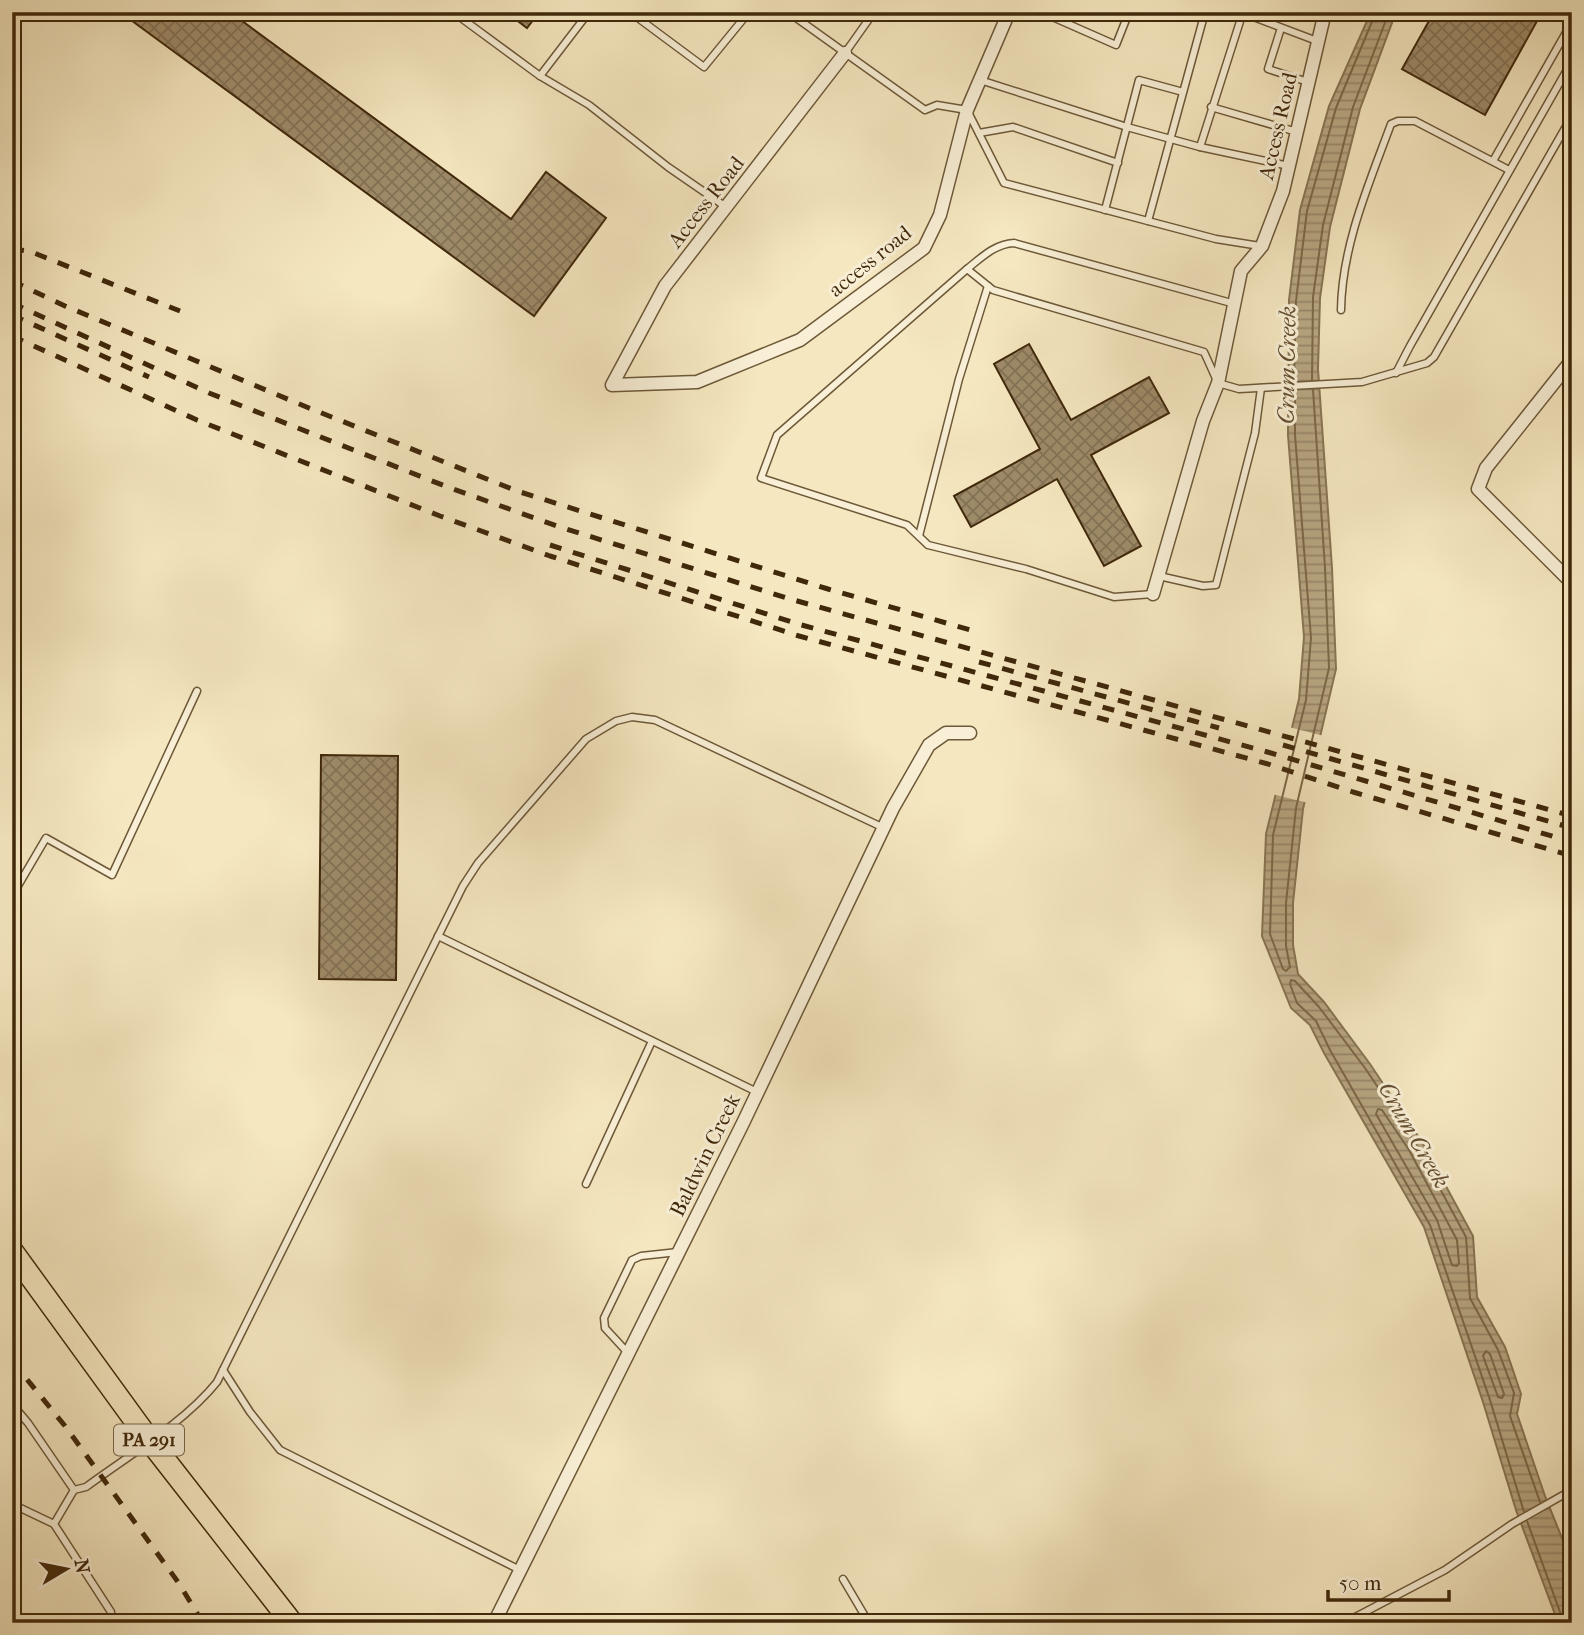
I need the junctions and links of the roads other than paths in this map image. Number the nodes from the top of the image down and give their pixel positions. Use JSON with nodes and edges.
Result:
{"nodes":[{"id":1,"x":453,"y":12,"type":"edge"},
{"id":2,"x":589,"y":12,"type":"edge"},
{"id":3,"x":630,"y":12,"type":"edge"},
{"id":4,"x":748,"y":12,"type":"edge"},
{"id":5,"x":788,"y":12,"type":"edge"},
{"id":6,"x":874,"y":12,"type":"edge"},
{"id":7,"x":1009,"y":12,"type":"edge"},
{"id":8,"x":1041,"y":12,"type":"edge"},
{"id":9,"x":1129,"y":12,"type":"edge"},
{"id":10,"x":1205,"y":12,"type":"edge"},
{"id":11,"x":1325,"y":12,"type":"edge"},
{"id":12,"x":1243,"y":13,"type":"edge"},
{"id":13,"x":1572,"y":22,"type":"edge"},
{"id":14,"x":1281,"y":28,"type":"junction"},
{"id":15,"x":1317,"y":41,"type":"junction"},
{"id":16,"x":845,"y":53,"type":"junction"},
{"id":17,"x":1572,"y":61,"type":"edge"},
{"id":18,"x":540,"y":76,"type":"junction"},
{"id":19,"x":980,"y":80,"type":"junction"},
{"id":20,"x":1308,"y":82,"type":"junction"},
{"id":21,"x":1183,"y":92,"type":"junction"},
{"id":22,"x":1211,"y":107,"type":"junction"},
{"id":23,"x":967,"y":110,"type":"junction"},
{"id":24,"x":1572,"y":116,"type":"edge"},
{"id":25,"x":1127,"y":127,"type":"junction"},
{"id":26,"x":1297,"y":132,"type":"junction"},
{"id":27,"x":979,"y":133,"type":"junction"},
{"id":28,"x":1171,"y":139,"type":"junction"},
{"id":29,"x":1200,"y":147,"type":"junction"},
{"id":30,"x":1493,"y":162,"type":"junction"},
{"id":31,"x":1118,"y":163,"type":"junction"},
{"id":32,"x":1289,"y":166,"type":"junction"},
{"id":33,"x":1510,"y":170,"type":"junction"},
{"id":34,"x":726,"y":207,"type":"junction"},
{"id":35,"x":1105,"y":210,"type":"junction"},
{"id":36,"x":1147,"y":221,"type":"junction"},
{"id":37,"x":1262,"y":247,"type":"junction"},
{"id":38,"x":967,"y":269,"type":"junction"},
{"id":39,"x":988,"y":286,"type":"junction"},
{"id":40,"x":1235,"y":303,"type":"junction"},
{"id":41,"x":1341,"y":310,"type":"dead end"},
{"id":42,"x":1572,"y":360,"type":"edge"},
{"id":43,"x":1396,"y":373,"type":"junction"},
{"id":44,"x":1218,"y":383,"type":"junction"},
{"id":45,"x":612,"y":385,"type":"joint"},
{"id":46,"x":1261,"y":388,"type":"junction"},
{"id":47,"x":919,"y":536,"type":"junction"},
{"id":48,"x":1158,"y":576,"type":"junction"},
{"id":49,"x":1572,"y":583,"type":"edge"},
{"id":50,"x":1153,"y":594,"type":"joint"},
{"id":51,"x":197,"y":691,"type":"dead end"},
{"id":52,"x":970,"y":733,"type":"dead end"},
{"id":53,"x":884,"y":828,"type":"junction"},
{"id":54,"x":12,"y":896,"type":"edge"},
{"id":55,"x":438,"y":936,"type":"junction"},
{"id":56,"x":652,"y":1041,"type":"junction"},
{"id":57,"x":757,"y":1092,"type":"junction"},
{"id":58,"x":12,"y":1117,"type":"edge"},
{"id":59,"x":12,"y":1179,"type":"edge"},
{"id":60,"x":586,"y":1184,"type":"dead end"},
{"id":61,"x":12,"y":1251,"type":"edge"},
{"id":62,"x":678,"y":1252,"type":"junction"},
{"id":63,"x":628,"y":1353,"type":"junction"},
{"id":64,"x":223,"y":1370,"type":"junction"},
{"id":65,"x":12,"y":1404,"type":"edge"},
{"id":66,"x":150,"y":1441,"type":"junction"},
{"id":67,"x":74,"y":1489,"type":"junction"},
{"id":68,"x":1572,"y":1490,"type":"edge"},
{"id":69,"x":12,"y":1504,"type":"edge"},
{"id":70,"x":54,"y":1524,"type":"junction"},
{"id":71,"x":520,"y":1570,"type":"junction"},
{"id":72,"x":843,"y":1579,"type":"dead end"},
{"id":73,"x":111,"y":1623,"type":"edge"},
{"id":74,"x":292,"y":1623,"type":"edge"},
{"id":75,"x":494,"y":1623,"type":"edge"},
{"id":76,"x":869,"y":1623,"type":"edge"},
{"id":77,"x":1344,"y":1623,"type":"edge"}],
"edges":[{"from":1,"to":18,"type":"lane"},
{"from":2,"to":18,"type":"lane"},
{"from":3,"to":4,"type":"lane"},
{"from":5,"to":16,"type":"lane"},
{"from":6,"to":16,"type":"lane"},
{"from":7,"to":19,"type":"street","name":"access road"},
{"from":8,"to":9,"type":"lane"},
{"from":10,"to":21,"type":"lane"},
{"from":11,"to":15,"type":"street","name":"Access Road"},
{"from":12,"to":14,"type":"lane"},
{"from":12,"to":22,"type":"lane"},
{"from":13,"to":30,"type":"lane"},
{"from":14,"to":15,"type":"lane"},
{"from":14,"to":20,"type":"lane"},
{"from":15,"to":20,"type":"street","name":"Access Road"},
{"from":16,"to":23,"type":"lane"},
{"from":16,"to":34,"type":"street","name":"Access Road"},
{"from":17,"to":33,"type":"lane"},
{"from":18,"to":34,"type":"lane"},
{"from":19,"to":23,"type":"street","name":"access road"},
{"from":19,"to":25,"type":"lane"},
{"from":20,"to":26,"type":"street","name":"Access Road"},
{"from":21,"to":25,"type":"lane"},
{"from":21,"to":28,"type":"lane"},
{"from":22,"to":26,"type":"lane"},
{"from":22,"to":29,"type":"lane"},
{"from":23,"to":27,"type":"lane"},
{"from":23,"to":45,"type":"street","name":"access road"},
{"from":24,"to":43,"type":"lane"},
{"from":25,"to":28,"type":"lane"},
{"from":25,"to":31,"type":"lane"},
{"from":26,"to":32,"type":"street","name":"Access Road"},
{"from":27,"to":31,"type":"lane"},
{"from":27,"to":35,"type":"lane"},
{"from":28,"to":29,"type":"lane"},
{"from":28,"to":36,"type":"lane"},
{"from":29,"to":32,"type":"lane"},
{"from":30,"to":33,"type":"lane"},
{"from":30,"to":41,"type":"lane"},
{"from":31,"to":35,"type":"lane"},
{"from":32,"to":37,"type":"street","name":"Access Road"},
{"from":33,"to":43,"type":"lane"},
{"from":34,"to":45,"type":"street","name":"Access Road"},
{"from":35,"to":36,"type":"lane"},
{"from":36,"to":37,"type":"lane"},
{"from":37,"to":40,"type":"street","name":"Access Road"},
{"from":38,"to":39,"type":"lane"},
{"from":38,"to":40,"type":"lane"},
{"from":38,"to":47,"type":"lane"},
{"from":39,"to":44,"type":"lane"},
{"from":39,"to":47,"type":"lane"},
{"from":40,"to":44,"type":"street","name":"Access Road"},
{"from":42,"to":49,"type":"street"},
{"from":43,"to":46,"type":"lane"},
{"from":44,"to":46,"type":"lane"},
{"from":44,"to":48,"type":"street","name":"Access Road"},
{"from":46,"to":48,"type":"lane"},
{"from":47,"to":50,"type":"lane"},
{"from":48,"to":50,"type":"street","name":"Access Road"},
{"from":51,"to":54,"type":"lane"},
{"from":52,"to":53,"type":"street","name":"Baldwin Creek"},
{"from":53,"to":55,"type":"lane"},
{"from":53,"to":57,"type":"street","name":"Baldwin Creek"},
{"from":55,"to":56,"type":"lane"},
{"from":55,"to":64,"type":"lane"},
{"from":56,"to":57,"type":"lane"},
{"from":56,"to":60,"type":"lane"},
{"from":57,"to":62,"type":"street","name":"Baldwin Creek"},
{"from":58,"to":59,"type":"lane"},
{"from":61,"to":66,"type":"main road","number":"PA 291"},
{"from":62,"to":63,"type":"street","name":"Baldwin Creek"},
{"from":62,"to":63,"type":"lane"},
{"from":63,"to":71,"type":"street","name":"Baldwin Creek"},
{"from":64,"to":66,"type":"lane"},
{"from":64,"to":71,"type":"lane"},
{"from":65,"to":67,"type":"lane"},
{"from":66,"to":67,"type":"lane"},
{"from":66,"to":74,"type":"main road","number":"PA 291"},
{"from":67,"to":70,"type":"lane"},
{"from":68,"to":77,"type":"lane"},
{"from":69,"to":70,"type":"lane"},
{"from":70,"to":73,"type":"lane"},
{"from":71,"to":75,"type":"street","name":"Baldwin Creek"},
{"from":72,"to":76,"type":"lane"}]}
